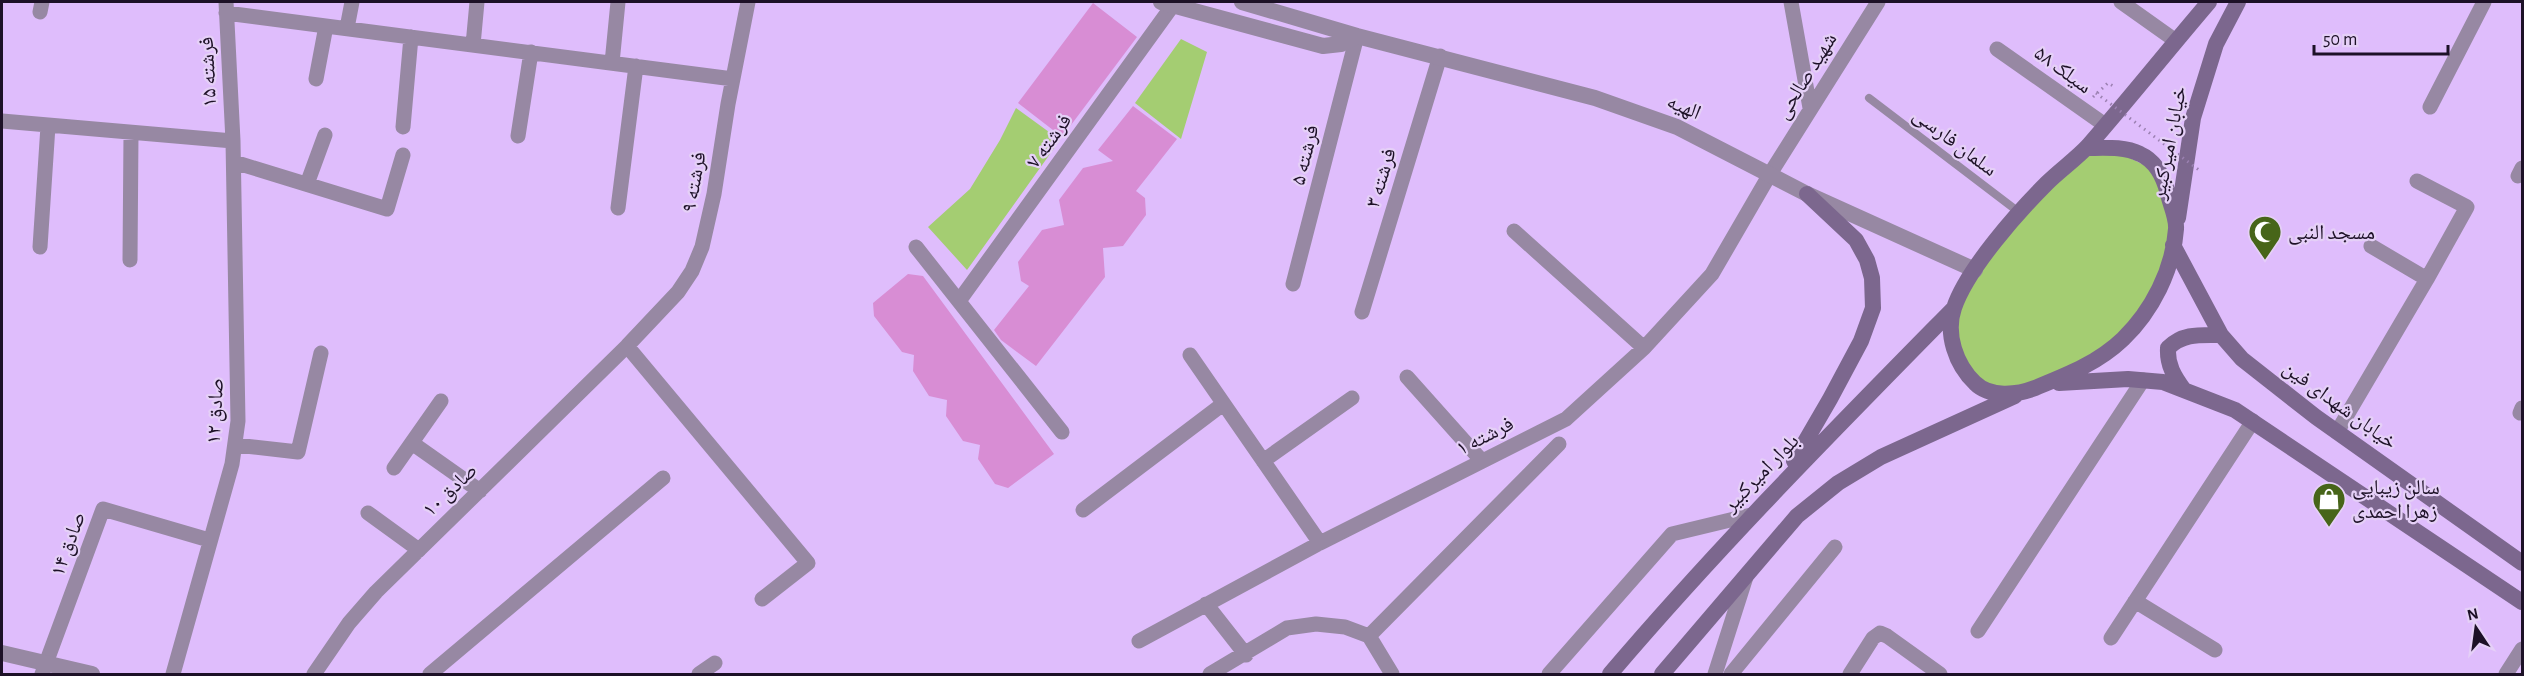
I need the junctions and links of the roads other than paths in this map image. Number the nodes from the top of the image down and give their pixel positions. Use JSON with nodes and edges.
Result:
{"nodes":[{"id":1,"x":352,"y":2,"type":"edge"},
{"id":2,"x":477,"y":2,"type":"edge"},
{"id":3,"x":618,"y":2,"type":"edge"},
{"id":4,"x":748,"y":2,"type":"edge"},
{"id":5,"x":1242,"y":2,"type":"edge"},
{"id":6,"x":1791,"y":2,"type":"edge"},
{"id":7,"x":1878,"y":2,"type":"edge"},
{"id":8,"x":2121,"y":2,"type":"edge"},
{"id":9,"x":2209,"y":2,"type":"edge"},
{"id":10,"x":2238,"y":2,"type":"edge"},
{"id":11,"x":2484,"y":2,"type":"edge"},
{"id":12,"x":1167,"y":3,"type":"edge"},
{"id":13,"x":226,"y":7,"type":"edge"},
{"id":14,"x":326,"y":26,"type":"junction"},
{"id":15,"x":347,"y":28,"type":"junction"},
{"id":16,"x":1357,"y":36,"type":"junction"},
{"id":17,"x":411,"y":37,"type":"junction"},
{"id":18,"x":2176,"y":41,"type":"junction"},
{"id":19,"x":472,"y":45,"type":"junction"},
{"id":20,"x":1998,"y":49,"type":"dead end"},
{"id":21,"x":531,"y":52,"type":"junction"},
{"id":22,"x":1440,"y":56,"type":"junction"},
{"id":23,"x":612,"y":63,"type":"junction"},
{"id":24,"x":636,"y":66,"type":"junction"},
{"id":25,"x":316,"y":79,"type":"dead end"},
{"id":26,"x":733,"y":79,"type":"junction"},
{"id":27,"x":1869,"y":98,"type":"dead end"},
{"id":28,"x":2430,"y":106,"type":"dead end"},
{"id":29,"x":1810,"y":108,"type":"junction"},
{"id":30,"x":2,"y":122,"type":"edge"},
{"id":31,"x":2105,"y":125,"type":"junction"},
{"id":32,"x":48,"y":126,"type":"junction"},
{"id":33,"x":403,"y":127,"type":"dead end"},
{"id":34,"x":131,"y":134,"type":"junction"},
{"id":35,"x":325,"y":135,"type":"dead end"},
{"id":36,"x":518,"y":135,"type":"dead end"},
{"id":37,"x":233,"y":141,"type":"junction"},
{"id":38,"x":2085,"y":148,"type":"junction"},
{"id":39,"x":403,"y":155,"type":"dead end"},
{"id":40,"x":234,"y":162,"type":"junction"},
{"id":41,"x":1770,"y":174,"type":"junction"},
{"id":42,"x":2417,"y":181,"type":"dead end"},
{"id":43,"x":307,"y":184,"type":"junction"},
{"id":44,"x":1807,"y":194,"type":"junction"},
{"id":45,"x":618,"y":208,"type":"dead end"},
{"id":46,"x":2020,"y":213,"type":"junction"},
{"id":47,"x":2176,"y":228,"type":"junction"},
{"id":48,"x":1514,"y":231,"type":"dead end"},
{"id":49,"x":2173,"y":245,"type":"junction"},
{"id":50,"x":2371,"y":246,"type":"dead end"},
{"id":51,"x":916,"y":247,"type":"dead end"},
{"id":52,"x":40,"y":248,"type":"dead end"},
{"id":53,"x":130,"y":260,"type":"dead end"},
{"id":54,"x":1975,"y":270,"type":"junction"},
{"id":55,"x":2427,"y":279,"type":"junction"},
{"id":56,"x":1293,"y":284,"type":"dead end"},
{"id":57,"x":959,"y":301,"type":"junction"},
{"id":58,"x":1953,"y":309,"type":"junction"},
{"id":59,"x":1362,"y":312,"type":"dead end"},
{"id":60,"x":2221,"y":335,"type":"junction"},
{"id":61,"x":627,"y":346,"type":"junction"},
{"id":62,"x":1644,"y":348,"type":"junction"},
{"id":63,"x":321,"y":353,"type":"dead end"},
{"id":64,"x":1190,"y":355,"type":"dead end"},
{"id":65,"x":1407,"y":377,"type":"dead end"},
{"id":66,"x":2143,"y":380,"type":"junction"},
{"id":67,"x":2046,"y":383,"type":"junction"},
{"id":68,"x":2184,"y":390,"type":"junction"},
{"id":69,"x":2023,"y":393,"type":"junction"},
{"id":70,"x":1352,"y":398,"type":"dead end"},
{"id":71,"x":441,"y":401,"type":"dead end"},
{"id":72,"x":1224,"y":404,"type":"junction"},
{"id":73,"x":2253,"y":421,"type":"junction"},
{"id":74,"x":1062,"y":432,"type":"dead end"},
{"id":75,"x":2337,"y":432,"type":"junction"},
{"id":76,"x":412,"y":443,"type":"junction"},
{"id":77,"x":1558,"y":444,"type":"dead end"},
{"id":78,"x":236,"y":445,"type":"junction"},
{"id":79,"x":1482,"y":460,"type":"junction"},
{"id":80,"x":1263,"y":461,"type":"junction"},
{"id":81,"x":394,"y":468,"type":"dead end"},
{"id":82,"x":663,"y":478,"type":"dead end"},
{"id":83,"x":1780,"y":485,"type":"junction"},
{"id":84,"x":480,"y":491,"type":"junction"},
{"id":85,"x":1083,"y":510,"type":"dead end"},
{"id":86,"x":368,"y":513,"type":"dead end"},
{"id":87,"x":1751,"y":515,"type":"junction"},
{"id":88,"x":209,"y":540,"type":"junction"},
{"id":89,"x":1320,"y":543,"type":"junction"},
{"id":90,"x":1835,"y":547,"type":"dead end"},
{"id":91,"x":419,"y":550,"type":"junction"},
{"id":92,"x":2521,"y":561,"type":"edge"},
{"id":93,"x":1746,"y":577,"type":"junction"},
{"id":94,"x":762,"y":599,"type":"dead end"},
{"id":95,"x":2135,"y":601,"type":"junction"},
{"id":96,"x":2523,"y":602,"type":"edge"},
{"id":97,"x":1206,"y":604,"type":"junction"},
{"id":98,"x":1978,"y":631,"type":"dead end"},
{"id":99,"x":1369,"y":636,"type":"junction"},
{"id":100,"x":2111,"y":638,"type":"dead end"},
{"id":101,"x":1138,"y":641,"type":"dead end"},
{"id":102,"x":2523,"y":649,"type":"edge"},
{"id":103,"x":2215,"y":650,"type":"dead end"},
{"id":104,"x":2,"y":653,"type":"edge"},
{"id":105,"x":1246,"y":655,"type":"junction"},
{"id":106,"x":715,"y":663,"type":"dead end"},
{"id":107,"x":44,"y":669,"type":"edge"},
{"id":108,"x":92,"y":675,"type":"edge"},
{"id":109,"x":173,"y":675,"type":"edge"},
{"id":110,"x":314,"y":675,"type":"edge"},
{"id":111,"x":430,"y":675,"type":"edge"},
{"id":112,"x":699,"y":675,"type":"edge"},
{"id":113,"x":1210,"y":675,"type":"edge"},
{"id":114,"x":1392,"y":675,"type":"edge"},
{"id":115,"x":1549,"y":675,"type":"edge"},
{"id":116,"x":1610,"y":675,"type":"edge"},
{"id":117,"x":1662,"y":675,"type":"edge"},
{"id":118,"x":1715,"y":675,"type":"edge"},
{"id":119,"x":1731,"y":675,"type":"edge"},
{"id":120,"x":1850,"y":675,"type":"edge"},
{"id":121,"x":1940,"y":675,"type":"edge"},
{"id":122,"x":2506,"y":675,"type":"edge"}],
"edges":[{"from":1,"to":15,"type":"street"},
{"from":2,"to":19,"type":"street"},
{"from":3,"to":23,"type":"street"},
{"from":4,"to":26,"type":"street","name":"فرشته ۹"},
{"from":5,"to":16,"type":"street","name":"الهیه"},
{"from":6,"to":29,"type":"street"},
{"from":7,"to":29,"type":"street","name":"شهید صالحی"},
{"from":8,"to":18,"type":"street"},
{"from":9,"to":18,"type":"main road","name":"خیابان امیرکبیر"},
{"from":10,"to":47,"type":"main road","name":"خیابان امیرکبیر"},
{"from":11,"to":28,"type":"street"},
{"from":12,"to":16,"type":"street"},
{"from":12,"to":57,"type":"street","name":"فرشته ۷"},
{"from":13,"to":14,"type":"street"},
{"from":13,"to":37,"type":"street","name":"فرشته ۱۵"},
{"from":14,"to":15,"type":"street"},
{"from":14,"to":25,"type":"street"},
{"from":15,"to":17,"type":"street"},
{"from":16,"to":22,"type":"street","name":"الهیه"},
{"from":16,"to":56,"type":"street","name":"فرشته ۵"},
{"from":17,"to":19,"type":"street"},
{"from":17,"to":33,"type":"street"},
{"from":18,"to":31,"type":"main road","name":"خیابان امیرکبیر"},
{"from":19,"to":21,"type":"street"},
{"from":20,"to":31,"type":"street","name":"سیلک ۵۸"},
{"from":21,"to":23,"type":"street"},
{"from":21,"to":36,"type":"street"},
{"from":22,"to":41,"type":"street","name":"الهیه"},
{"from":22,"to":59,"type":"street","name":"فرشته ۳"},
{"from":23,"to":24,"type":"street"},
{"from":24,"to":26,"type":"street"},
{"from":24,"to":45,"type":"street"},
{"from":26,"to":61,"type":"street","name":"فرشته ۹"},
{"from":27,"to":46,"type":"lane","name":"سلمان فارسی"},
{"from":29,"to":41,"type":"street","name":"شهید صالحی"},
{"from":30,"to":32,"type":"street"},
{"from":31,"to":38,"type":"main road","name":"خیابان امیرکبیر"},
{"from":32,"to":34,"type":"street"},
{"from":32,"to":52,"type":"street"},
{"from":34,"to":37,"type":"street"},
{"from":34,"to":53,"type":"street"},
{"from":35,"to":43,"type":"street"},
{"from":37,"to":40,"type":"street","name":"صادق ۱۲"},
{"from":38,"to":46,"type":"main road","name":"خیابان امیرکبیر"},
{"from":38,"to":47,"type":"main road"},
{"from":39,"to":43,"type":"street"},
{"from":40,"to":43,"type":"street"},
{"from":40,"to":78,"type":"street","name":"صادق ۱۲"},
{"from":41,"to":44,"type":"street","name":"الهیه"},
{"from":41,"to":62,"type":"street","name":"فرشته ۱"},
{"from":42,"to":55,"type":"street"},
{"from":44,"to":54,"type":"street","name":"الهیه"},
{"from":44,"to":83,"type":"main road"},
{"from":46,"to":54,"type":"main road","name":"خیابان امیرکبیر"},
{"from":47,"to":49,"type":"main road","name":"خیابان امیرکبیر"},
{"from":48,"to":62,"type":"street"},
{"from":49,"to":60,"type":"main road","name":"خیابان شهدای فین"},
{"from":49,"to":67,"type":"main road","name":"خیابان امیرکبیر"},
{"from":50,"to":55,"type":"street"},
{"from":51,"to":57,"type":"street"},
{"from":54,"to":58,"type":"main road","name":"خیابان امیرکبیر"},
{"from":55,"to":75,"type":"street"},
{"from":57,"to":74,"type":"street"},
{"from":58,"to":69,"type":"main road"},
{"from":58,"to":83,"type":"main road","name":"بلوار امیرکبیر"},
{"from":60,"to":68,"type":"main road"},
{"from":60,"to":75,"type":"main road","name":"خیابان شهدای فین"},
{"from":61,"to":84,"type":"street","name":"صادق ۱۰"},
{"from":61,"to":94,"type":"street"},
{"from":62,"to":79,"type":"street","name":"فرشته ۱"},
{"from":63,"to":78,"type":"street"},
{"from":64,"to":72,"type":"street"},
{"from":65,"to":79,"type":"street"},
{"from":66,"to":67,"type":"main road"},
{"from":66,"to":68,"type":"main road"},
{"from":66,"to":98,"type":"street"},
{"from":67,"to":69,"type":"main road","name":"خیابان امیرکبیر"},
{"from":68,"to":73,"type":"main road"},
{"from":69,"to":93,"type":"main road"},
{"from":70,"to":80,"type":"street"},
{"from":71,"to":76,"type":"street"},
{"from":72,"to":80,"type":"street"},
{"from":72,"to":85,"type":"street"},
{"from":73,"to":95,"type":"street"},
{"from":73,"to":96,"type":"main road"},
{"from":75,"to":92,"type":"main road","name":"خیابان شهدای فین"},
{"from":76,"to":81,"type":"street"},
{"from":76,"to":84,"type":"street"},
{"from":77,"to":99,"type":"street"},
{"from":78,"to":88,"type":"street","name":"صادق ۱۲"},
{"from":79,"to":89,"type":"street","name":"فرشته ۱"},
{"from":80,"to":89,"type":"street"},
{"from":82,"to":111,"type":"street"},
{"from":83,"to":87,"type":"main road","name":"بلوار امیرکبیر"},
{"from":84,"to":91,"type":"street","name":"صادق ۱۰"},
{"from":86,"to":91,"type":"street"},
{"from":87,"to":115,"type":"street"},
{"from":87,"to":116,"type":"main road","name":"بلوار امیرکبیر"},
{"from":88,"to":107,"type":"street","name":"صادق ۱۴"},
{"from":88,"to":109,"type":"street","name":"صادق ۱۲"},
{"from":89,"to":97,"type":"street","name":"فرشته ۱"},
{"from":90,"to":119,"type":"street"},
{"from":91,"to":110,"type":"street","name":"صادق ۱۰"},
{"from":93,"to":117,"type":"main road"},
{"from":93,"to":118,"type":"street"},
{"from":95,"to":100,"type":"street"},
{"from":95,"to":103,"type":"street"},
{"from":97,"to":101,"type":"street","name":"فرشته ۱"},
{"from":97,"to":105,"type":"street"},
{"from":99,"to":105,"type":"street"},
{"from":99,"to":114,"type":"street"},
{"from":102,"to":122,"type":"street"},
{"from":104,"to":107,"type":"street"},
{"from":105,"to":113,"type":"street"},
{"from":106,"to":112,"type":"street"},
{"from":107,"to":108,"type":"street"},
{"from":120,"to":121,"type":"street"}]}
